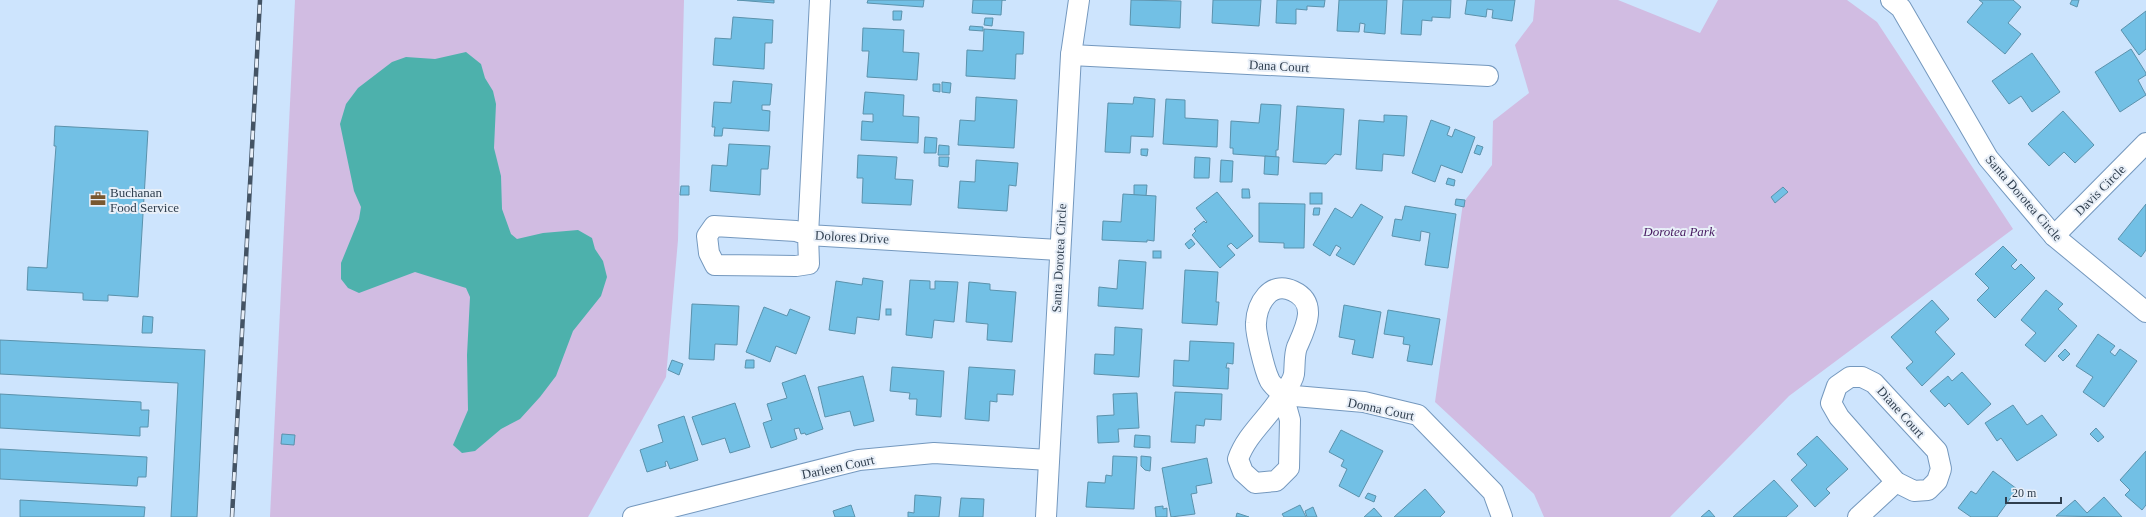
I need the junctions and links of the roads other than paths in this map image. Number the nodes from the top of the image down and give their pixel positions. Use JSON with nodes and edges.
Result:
{"nodes":[{"id":1,"x":820,"y":0,"type":"edge"},
{"id":2,"x":1079,"y":0,"type":"edge"},
{"id":3,"x":1900,"y":3,"type":"edge"},
{"id":4,"x":1071,"y":55,"type":"junction"},
{"id":5,"x":1488,"y":76,"type":"dead end"},
{"id":6,"x":2146,"y":143,"type":"edge"},
{"id":7,"x":808,"y":235,"type":"junction"},
{"id":8,"x":2054,"y":236,"type":"junction"},
{"id":9,"x":1059,"y":250,"type":"junction"},
{"id":10,"x":2146,"y":312,"type":"edge"},
{"id":11,"x":1283,"y":395,"type":"junction"},
{"id":12,"x":1049,"y":460,"type":"junction"},
{"id":13,"x":1896,"y":482,"type":"junction"},
{"id":14,"x":632,"y":517,"type":"edge"},
{"id":15,"x":1046,"y":517,"type":"edge"},
{"id":16,"x":1502,"y":517,"type":"edge"},
{"id":17,"x":1858,"y":517,"type":"edge"}],
"edges":[{"from":1,"to":7,"type":"street","name":"Dolores Drive"},
{"from":2,"to":4,"type":"street","name":"Santa Dorotea Circle"},
{"from":3,"to":8,"type":"street","name":"Santa Dorotea Circle"},
{"from":4,"to":5,"type":"street","name":"Dana Court"},
{"from":4,"to":9,"type":"street","name":"Santa Dorotea Circle"},
{"from":6,"to":8,"type":"street","name":"Davis Circle"},
{"from":7,"to":7,"type":"street"},
{"from":7,"to":9,"type":"street","name":"Dolores Drive"},
{"from":8,"to":10,"type":"street","name":"Santa Dorotea Circle"},
{"from":9,"to":12,"type":"street","name":"Santa Dorotea Circle"},
{"from":11,"to":11,"type":"street"},
{"from":11,"to":16,"type":"street","name":"Donna Court"},
{"from":12,"to":14,"type":"street","name":"Darleen Court"},
{"from":12,"to":15,"type":"street","name":"Santa Dorotea Circle"},
{"from":13,"to":13,"type":"street","name":"Diane Court"},
{"from":13,"to":17,"type":"street"}]}
